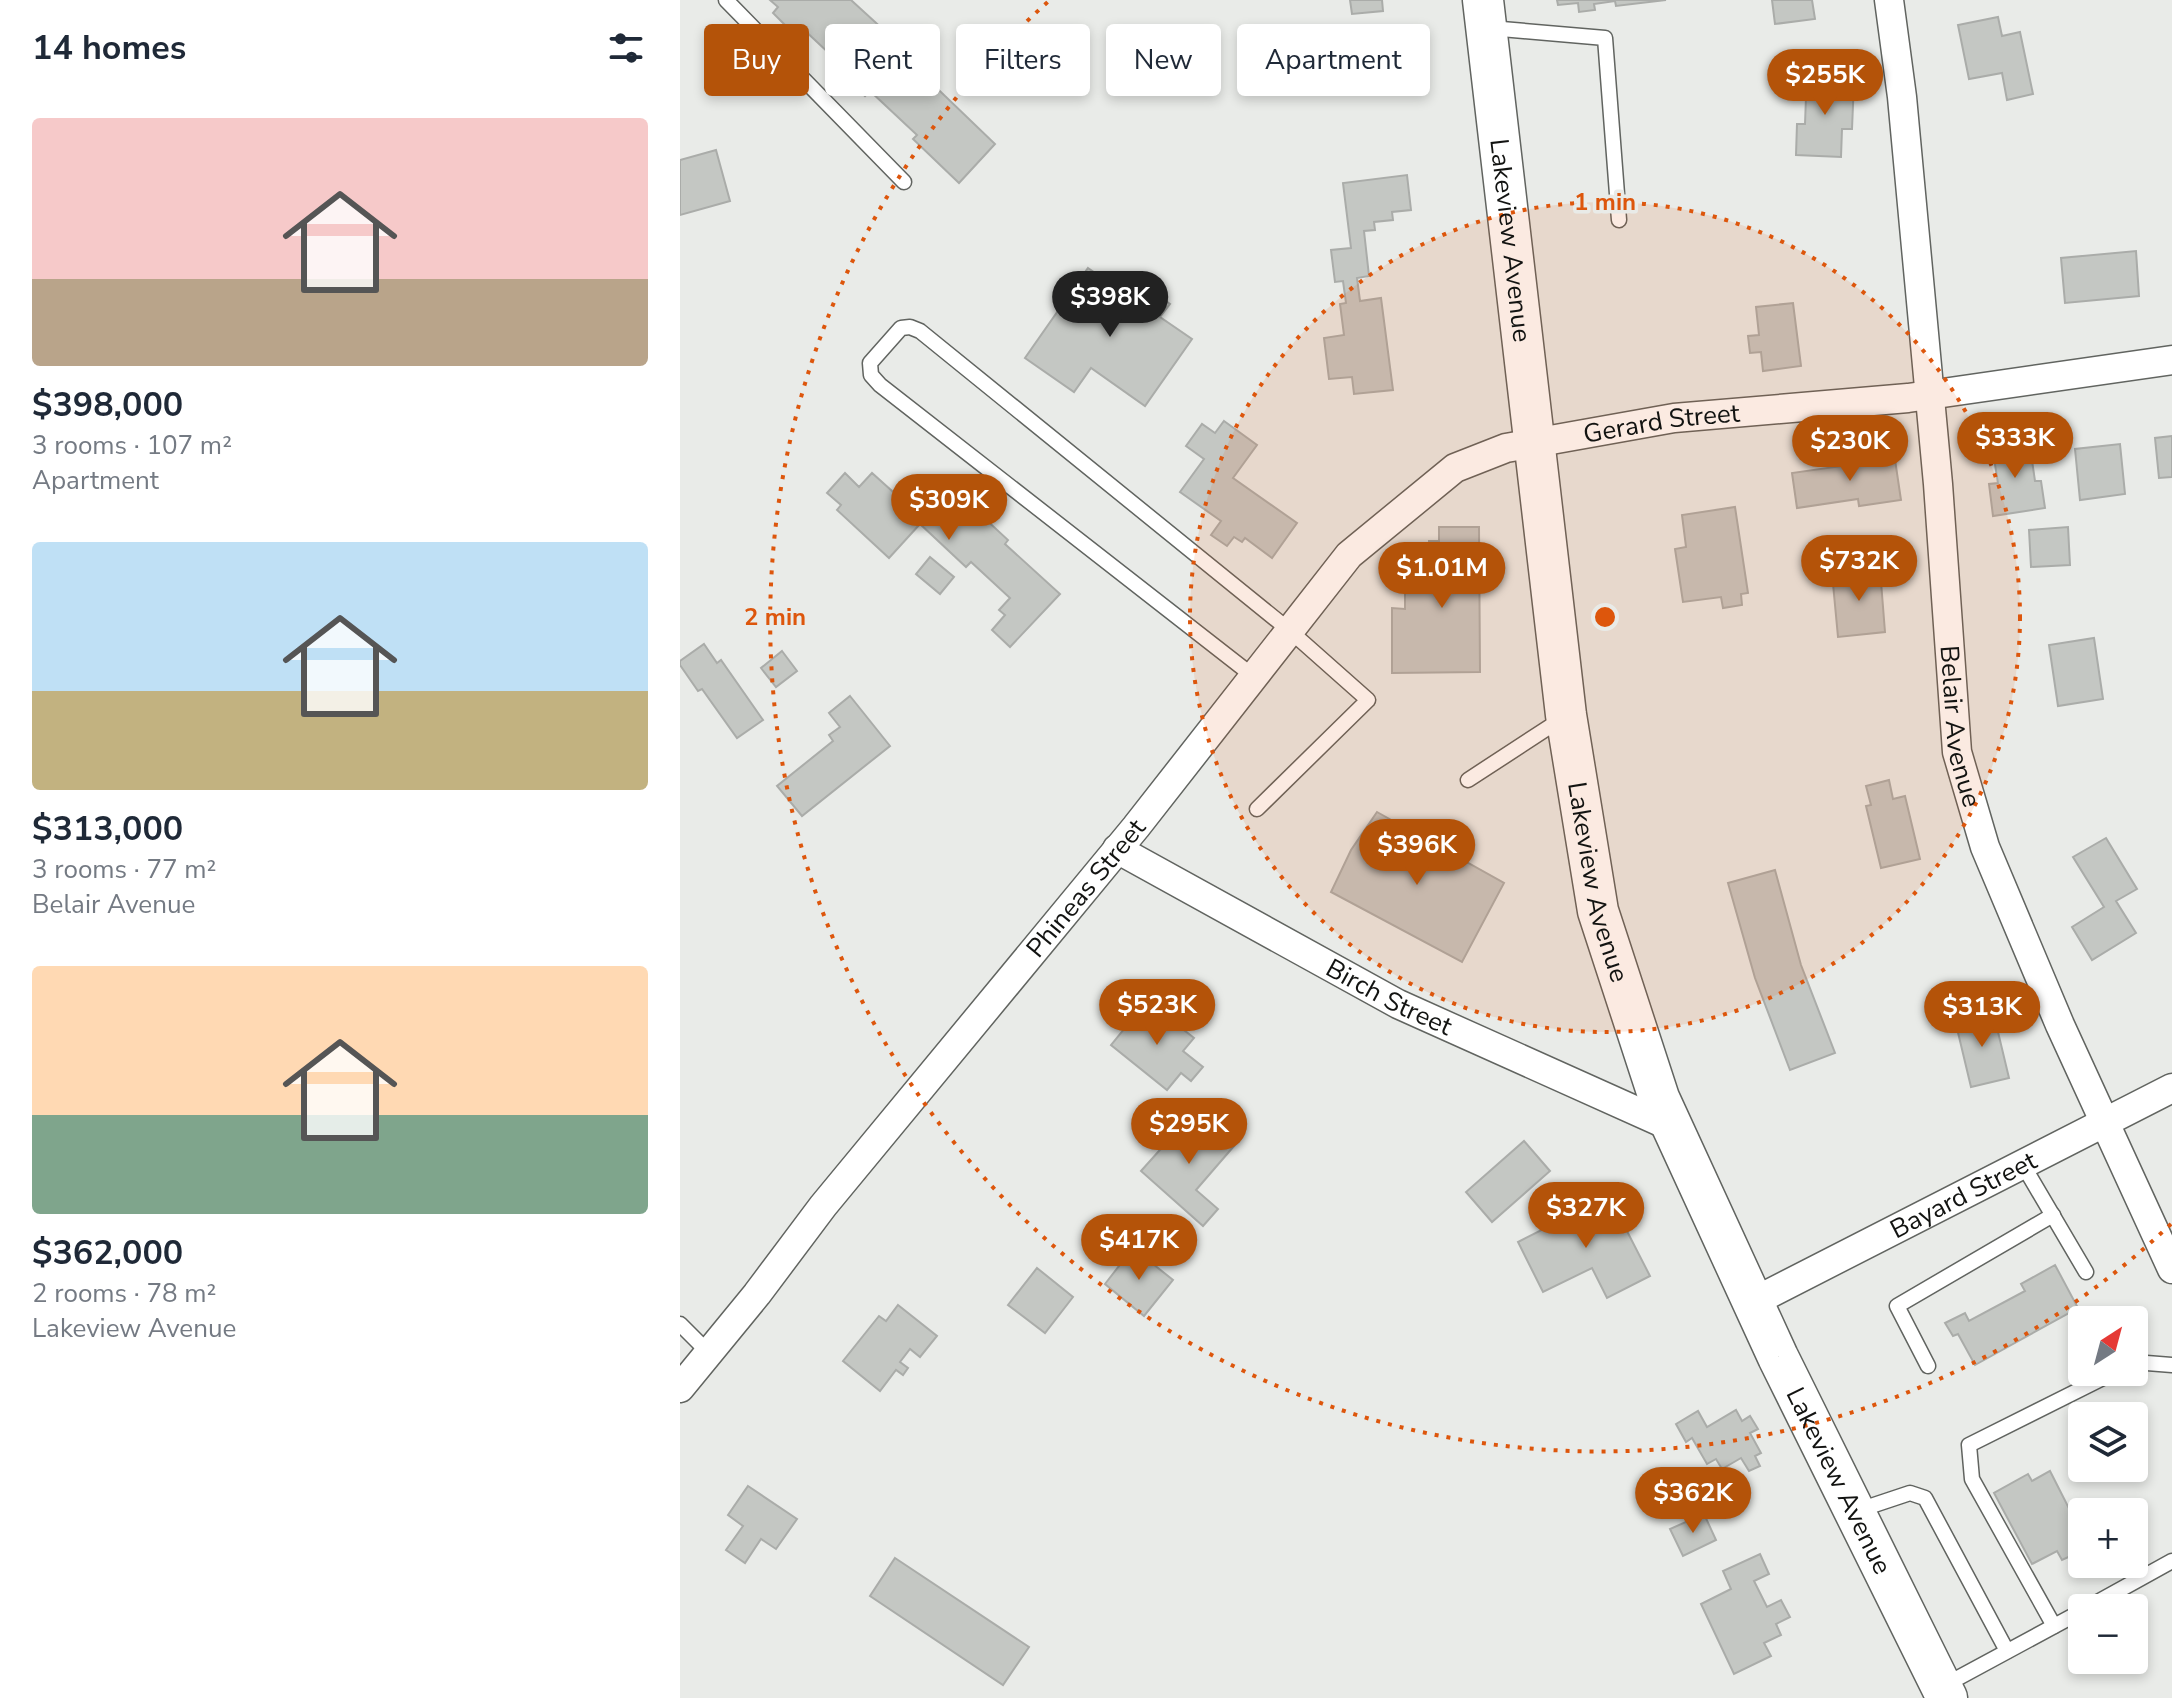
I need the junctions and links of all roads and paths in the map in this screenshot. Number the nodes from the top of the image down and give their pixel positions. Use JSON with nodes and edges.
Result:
{"nodes":[{"id":1,"x":726,"y":0,"type":"edge"},
{"id":2,"x":1889,"y":0,"type":"edge"},
{"id":3,"x":1484,"y":14,"type":"edge"},
{"id":4,"x":904,"y":182,"type":"dead end"},
{"id":5,"x":1619,"y":220,"type":"dead end"},
{"id":6,"x":2172,"y":360,"type":"edge"},
{"id":7,"x":1930,"y":395,"type":"junction"},
{"id":8,"x":1533,"y":442,"type":"junction"},
{"id":9,"x":1289,"y":630,"type":"junction"},
{"id":10,"x":1253,"y":676,"type":"junction"},
{"id":11,"x":1566,"y":715,"type":"junction"},
{"id":12,"x":1468,"y":780,"type":"dead end"},
{"id":13,"x":1257,"y":809,"type":"dead end"},
{"id":14,"x":1117,"y":849,"type":"junction"},
{"id":15,"x":2172,"y":1088,"type":"edge"},
{"id":16,"x":2105,"y":1123,"type":"junction"},
{"id":17,"x":1672,"y":1127,"type":"junction"},
{"id":18,"x":2023,"y":1165,"type":"junction"},
{"id":19,"x":2053,"y":1215,"type":"junction"},
{"id":20,"x":2172,"y":1269,"type":"edge"},
{"id":21,"x":2086,"y":1272,"type":"dead end"},
{"id":22,"x":1753,"y":1302,"type":"junction"},
{"id":23,"x":680,"y":1324,"type":"edge"},
{"id":24,"x":709,"y":1353,"type":"junction"},
{"id":25,"x":2148,"y":1363,"type":"edge"},
{"id":26,"x":2172,"y":1365,"type":"edge"},
{"id":27,"x":1928,"y":1366,"type":"dead end"},
{"id":28,"x":2087,"y":1386,"type":"edge"},
{"id":29,"x":680,"y":1388,"type":"edge"},
{"id":30,"x":1854,"y":1511,"type":"junction"},
{"id":31,"x":2172,"y":1561,"type":"edge"},
{"id":32,"x":2112,"y":1594,"type":"edge"},
{"id":33,"x":2068,"y":1618,"type":"edge"},
{"id":34,"x":2054,"y":1626,"type":"junction"},
{"id":35,"x":2007,"y":1651,"type":"junction"},
{"id":36,"x":1944,"y":1692,"type":"edge"}],
"edges":[{"from":1,"to":4,"type":"lane"},
{"from":2,"to":7,"type":"street","name":"Belair Avenue"},
{"from":3,"to":5,"type":"lane"},
{"from":3,"to":8,"type":"main road","name":"Lakeview Avenue"},
{"from":6,"to":7,"type":"street","name":"Gerard Street"},
{"from":7,"to":8,"type":"street","name":"Gerard Street"},
{"from":7,"to":16,"type":"street","name":"Belair Avenue"},
{"from":8,"to":9,"type":"street","name":"Phineas Street"},
{"from":8,"to":11,"type":"main road","name":"Lakeview Avenue"},
{"from":9,"to":10,"type":"street","name":"Phineas Street"},
{"from":9,"to":10,"type":"lane"},
{"from":9,"to":13,"type":"lane"},
{"from":10,"to":14,"type":"street","name":"Phineas Street"},
{"from":11,"to":12,"type":"lane"},
{"from":11,"to":17,"type":"main road","name":"Lakeview Avenue"},
{"from":14,"to":17,"type":"street","name":"Birch Street"},
{"from":14,"to":24,"type":"street","name":"Phineas Street"},
{"from":15,"to":16,"type":"street","name":"Bayard Street"},
{"from":16,"to":18,"type":"street","name":"Bayard Street"},
{"from":16,"to":20,"type":"street","name":"Belair Avenue"},
{"from":17,"to":22,"type":"main road","name":"Lakeview Avenue"},
{"from":18,"to":19,"type":"lane"},
{"from":18,"to":22,"type":"street","name":"Bayard Street"},
{"from":19,"to":21,"type":"lane"},
{"from":19,"to":27,"type":"lane"},
{"from":22,"to":30,"type":"main road","name":"Lakeview Avenue"},
{"from":23,"to":24,"type":"lane"},
{"from":24,"to":29,"type":"street","name":"Phineas Street"},
{"from":25,"to":26,"type":"lane"},
{"from":28,"to":34,"type":"lane"},
{"from":30,"to":35,"type":"lane"},
{"from":30,"to":36,"type":"main road","name":"Lakeview Avenue"},
{"from":31,"to":32,"type":"lane"},
{"from":33,"to":34,"type":"lane"},
{"from":34,"to":35,"type":"lane"},
{"from":35,"to":36,"type":"lane"}]}
